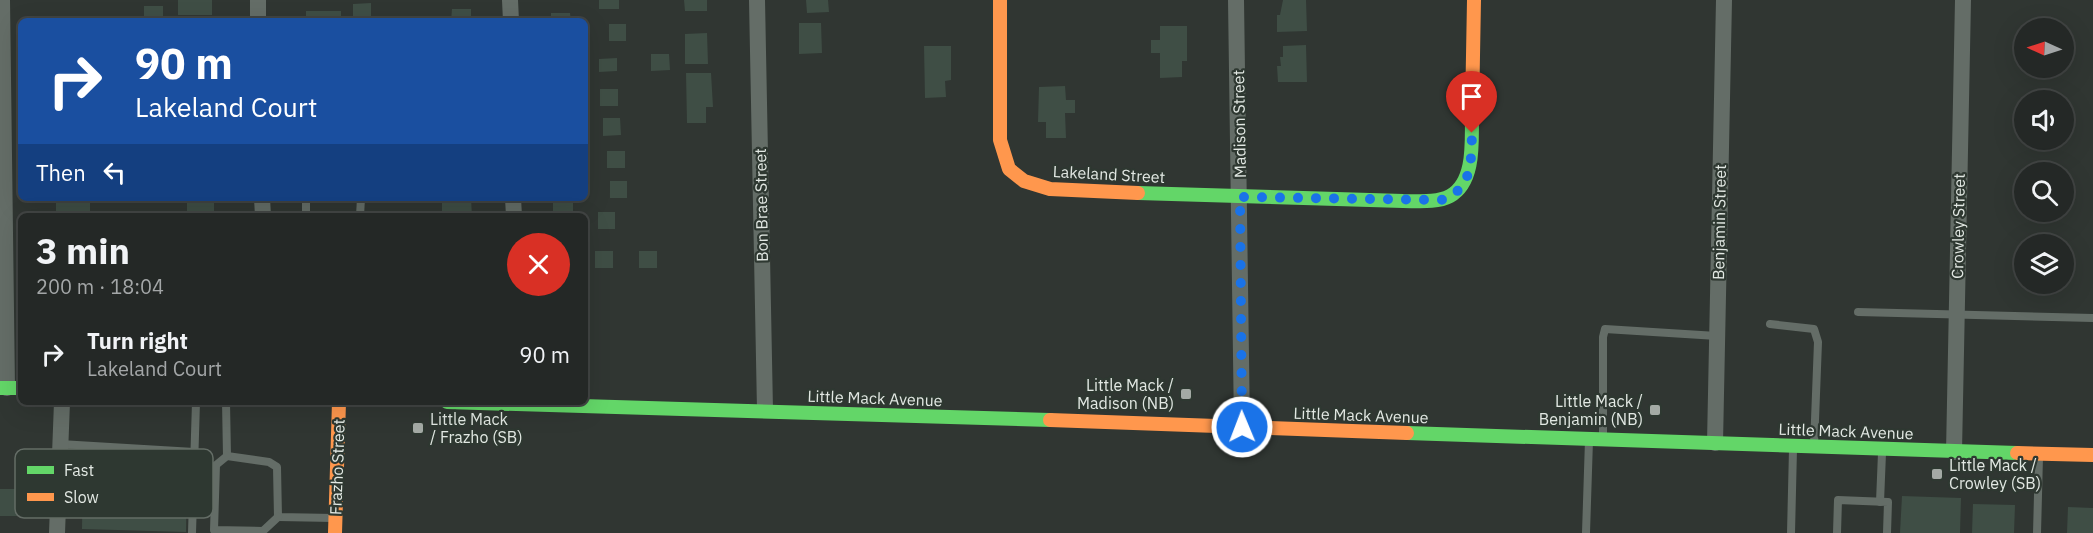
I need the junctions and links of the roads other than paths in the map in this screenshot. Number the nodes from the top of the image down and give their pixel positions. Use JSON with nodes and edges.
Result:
{"nodes":[{"id":1,"x":2,"y":0,"type":"edge"},
{"id":2,"x":258,"y":0,"type":"edge"},
{"id":3,"x":510,"y":0,"type":"edge"},
{"id":4,"x":757,"y":0,"type":"edge"},
{"id":5,"x":1000,"y":0,"type":"edge"},
{"id":6,"x":1236,"y":0,"type":"edge"},
{"id":7,"x":1474,"y":0,"type":"edge"},
{"id":8,"x":1724,"y":0,"type":"edge"},
{"id":9,"x":1963,"y":0,"type":"edge"},
{"id":10,"x":258,"y":18,"type":"edge"},
{"id":11,"x":511,"y":18,"type":"edge"},
{"id":12,"x":1240,"y":197,"type":"junction"},
{"id":13,"x":1858,"y":312,"type":"dead end"},
{"id":14,"x":1956,"y":314,"type":"junction"},
{"id":15,"x":2093,"y":318,"type":"edge"},
{"id":16,"x":1770,"y":324,"type":"dead end"},
{"id":17,"x":1717,"y":336,"type":"junction"},
{"id":18,"x":9,"y":388,"type":"edge"},
{"id":19,"x":62,"y":405,"type":"edge"},
{"id":20,"x":196,"y":405,"type":"edge"},
{"id":21,"x":226,"y":405,"type":"edge"},
{"id":22,"x":339,"y":405,"type":"edge"},
{"id":23,"x":586,"y":405,"type":"edge"},
{"id":24,"x":765,"y":410,"type":"junction"},
{"id":25,"x":1242,"y":427,"type":"junction"},
{"id":26,"x":1596,"y":439,"type":"junction"},
{"id":27,"x":1714,"y":443,"type":"junction"},
{"id":28,"x":60,"y":444,"type":"junction"},
{"id":29,"x":1793,"y":446,"type":"junction"},
{"id":30,"x":1814,"y":447,"type":"junction"},
{"id":31,"x":60,"y":449,"type":"edge"},
{"id":32,"x":144,"y":449,"type":"edge"},
{"id":33,"x":194,"y":449,"type":"edge"},
{"id":34,"x":1882,"y":449,"type":"junction"},
{"id":35,"x":1954,"y":452,"type":"junction"},
{"id":36,"x":2040,"y":454,"type":"junction"},
{"id":37,"x":2093,"y":455,"type":"edge"},
{"id":38,"x":227,"y":456,"type":"junction"},
{"id":39,"x":1880,"y":502,"type":"junction"},
{"id":40,"x":278,"y":517,"type":"junction"},
{"id":41,"x":58,"y":518,"type":"edge"},
{"id":42,"x":192,"y":518,"type":"edge"},
{"id":43,"x":335,"y":518,"type":"junction"},
{"id":44,"x":57,"y":533,"type":"edge"},
{"id":45,"x":192,"y":533,"type":"edge"},
{"id":46,"x":335,"y":533,"type":"edge"},
{"id":47,"x":1586,"y":533,"type":"edge"},
{"id":48,"x":1791,"y":533,"type":"edge"},
{"id":49,"x":1837,"y":533,"type":"edge"},
{"id":50,"x":1887,"y":533,"type":"edge"},
{"id":51,"x":2037,"y":533,"type":"edge"}],
"edges":[{"from":1,"to":18,"type":"street"},
{"from":2,"to":10,"type":"street"},
{"from":3,"to":11,"type":"street"},
{"from":4,"to":24,"type":"street","name":"Bon Brae Street"},
{"from":5,"to":12,"type":"main road","name":"Lakeland Street"},
{"from":6,"to":12,"type":"street","name":"Madison Street"},
{"from":7,"to":12,"type":"main road"},
{"from":8,"to":17,"type":"street","name":"Benjamin Street"},
{"from":9,"to":14,"type":"street","name":"Crowley Street"},
{"from":12,"to":25,"type":"street","name":"Madison Street"},
{"from":13,"to":14,"type":"lane"},
{"from":14,"to":15,"type":"lane"},
{"from":14,"to":35,"type":"street","name":"Crowley Street"},
{"from":16,"to":30,"type":"lane"},
{"from":17,"to":26,"type":"lane"},
{"from":17,"to":27,"type":"street","name":"Benjamin Street"},
{"from":19,"to":28,"type":"street"},
{"from":20,"to":33,"type":"lane"},
{"from":21,"to":38,"type":"lane"},
{"from":22,"to":43,"type":"main road","name":"Frazho Street"},
{"from":23,"to":24,"type":"main road","name":"Little Mack Avenue"},
{"from":24,"to":25,"type":"main road","name":"Little Mack Avenue"},
{"from":25,"to":26,"type":"main road","name":"Little Mack Avenue"},
{"from":26,"to":27,"type":"main road","name":"Little Mack Avenue"},
{"from":26,"to":47,"type":"lane"},
{"from":27,"to":29,"type":"main road","name":"Little Mack Avenue"},
{"from":28,"to":31,"type":"street"},
{"from":28,"to":32,"type":"lane"},
{"from":29,"to":30,"type":"main road","name":"Little Mack Avenue"},
{"from":29,"to":48,"type":"lane"},
{"from":30,"to":34,"type":"main road","name":"Little Mack Avenue"},
{"from":34,"to":35,"type":"main road","name":"Little Mack Avenue"},
{"from":34,"to":39,"type":"lane"},
{"from":35,"to":36,"type":"main road","name":"Little Mack Avenue"},
{"from":36,"to":37,"type":"main road","name":"Little Mack Avenue"},
{"from":36,"to":51,"type":"lane"},
{"from":38,"to":40,"type":"lane"},
{"from":38,"to":40,"type":"lane"},
{"from":39,"to":49,"type":"lane"},
{"from":39,"to":50,"type":"lane"},
{"from":40,"to":43,"type":"lane"},
{"from":41,"to":44,"type":"street"},
{"from":42,"to":45,"type":"lane"},
{"from":43,"to":46,"type":"main road","name":"Frazho Street"}]}
